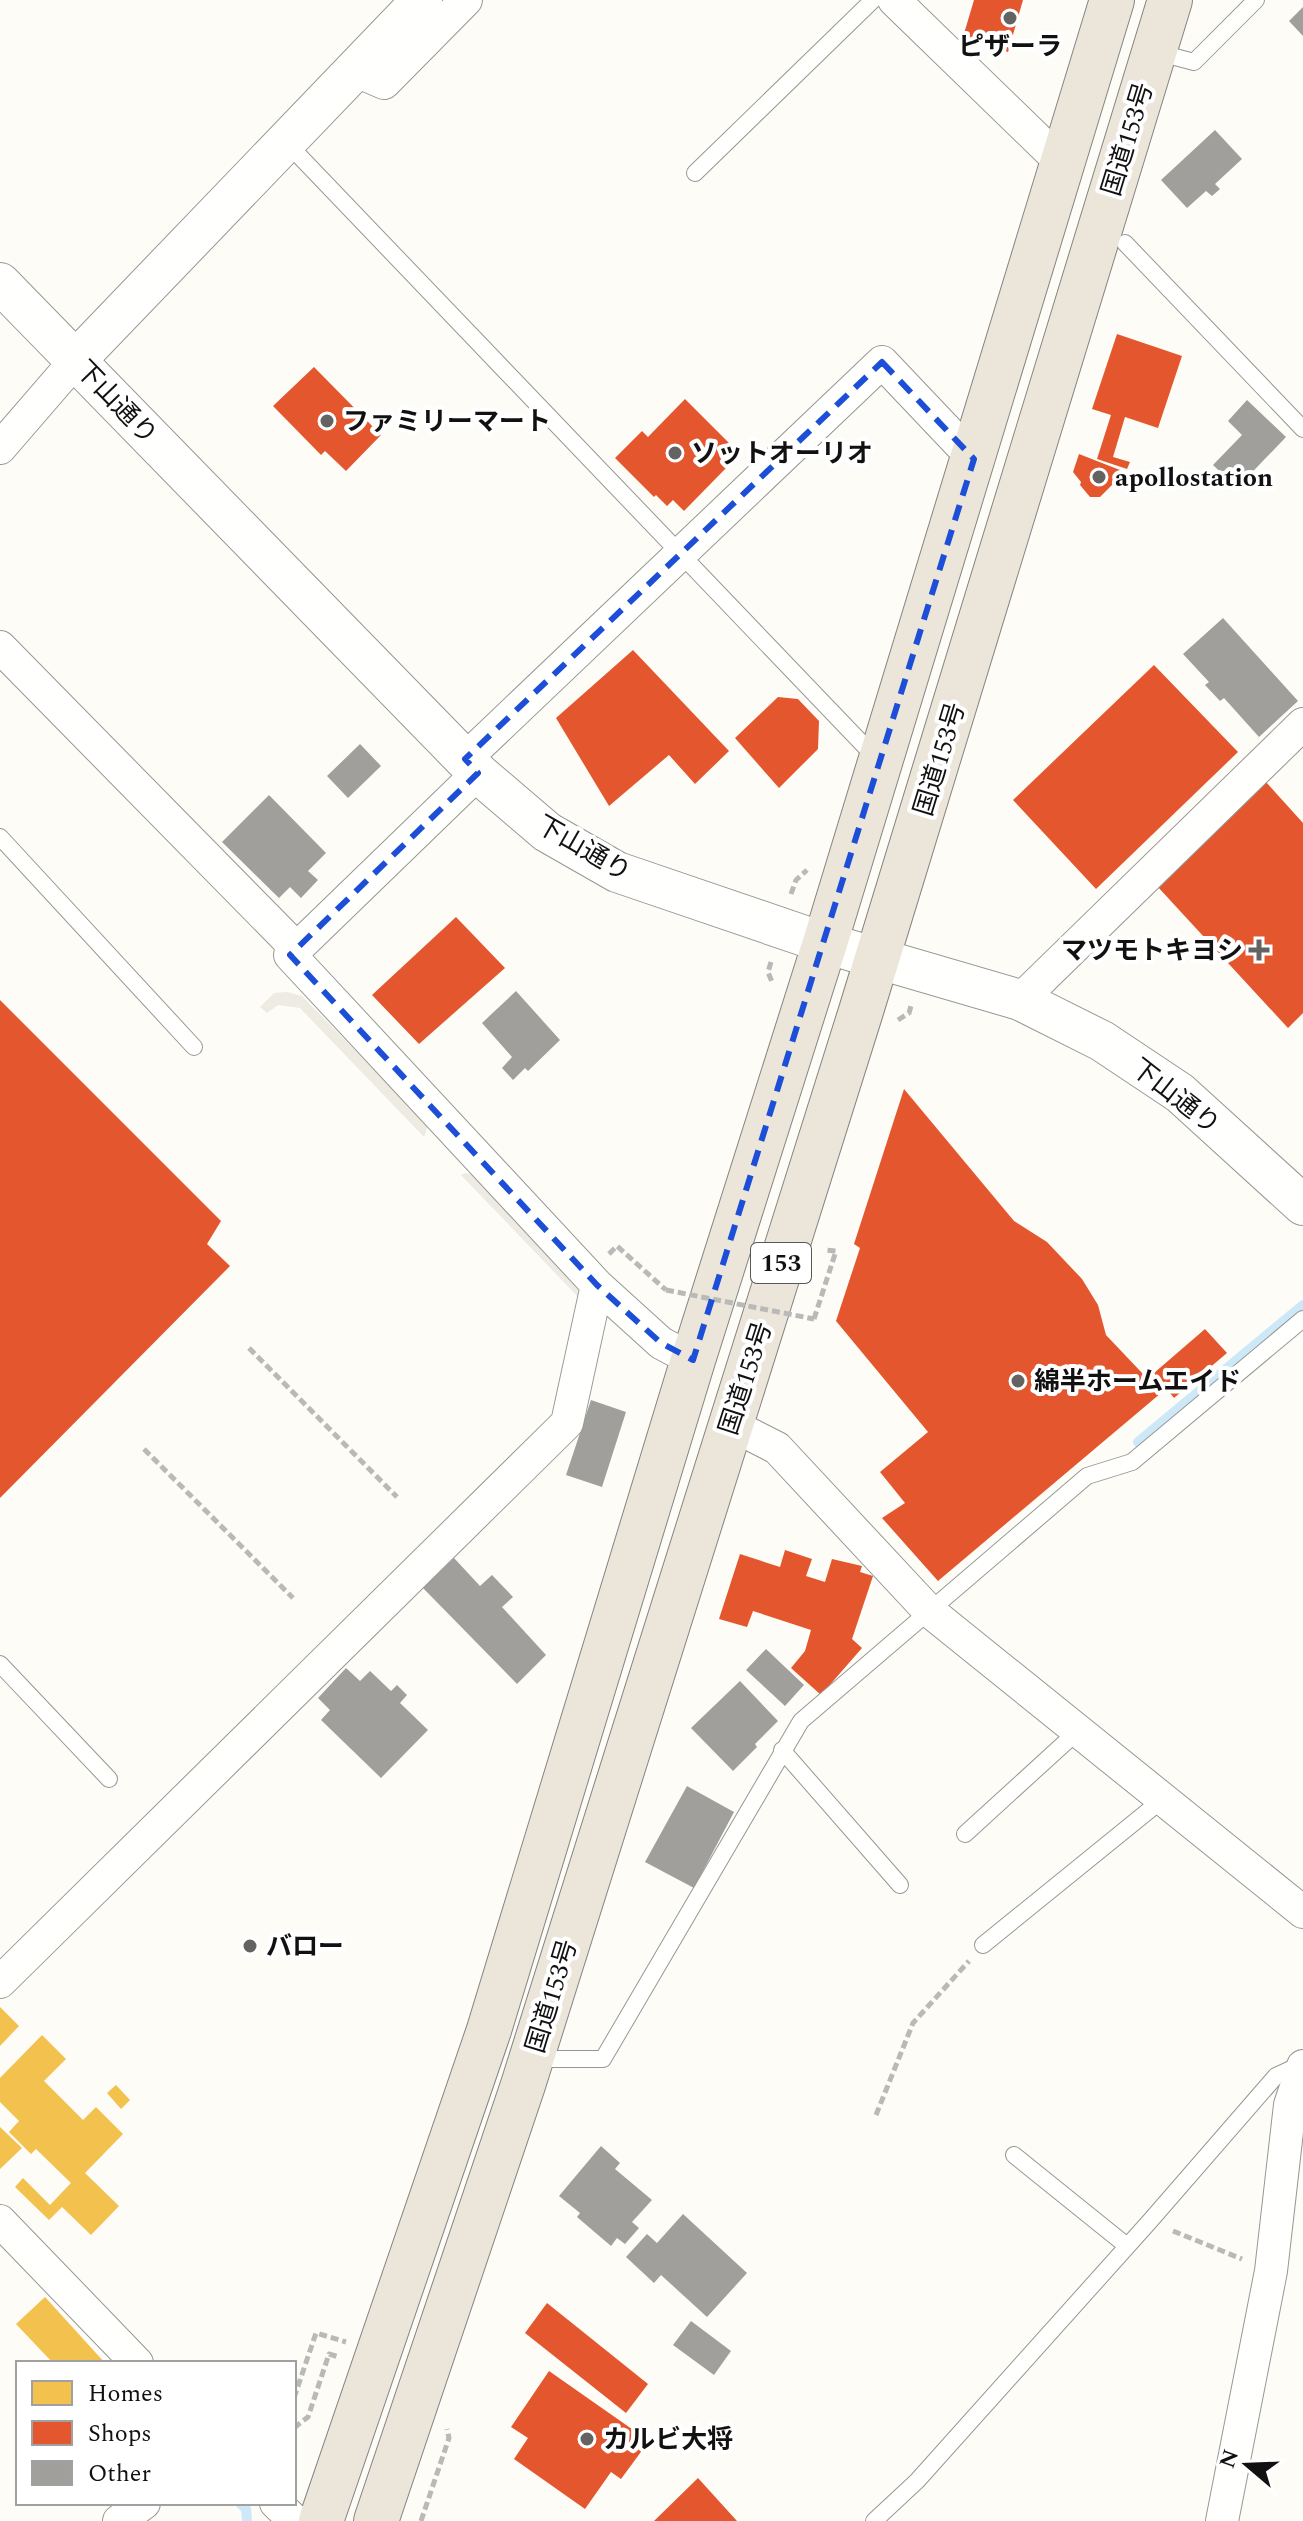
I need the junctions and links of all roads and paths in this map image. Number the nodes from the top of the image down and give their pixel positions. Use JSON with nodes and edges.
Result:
{"nodes":[{"id":1,"x":422,"y":0,"type":"edge"},
{"id":2,"x":466,"y":0,"type":"edge"},
{"id":3,"x":873,"y":0,"type":"edge"},
{"id":4,"x":894,"y":0,"type":"edge"},
{"id":5,"x":1112,"y":0,"type":"edge"},
{"id":6,"x":1170,"y":0,"type":"edge"},
{"id":7,"x":1256,"y":0,"type":"edge"},
{"id":8,"x":1154,"y":52,"type":"junction"},
{"id":9,"x":354,"y":70,"type":"junction"},
{"id":10,"x":284,"y":141,"type":"junction"},
{"id":11,"x":1063,"y":164,"type":"junction"},
{"id":12,"x":695,"y":173,"type":"dead end"},
{"id":13,"x":1125,"y":243,"type":"dead end"},
{"id":14,"x":0,"y":283,"type":"edge"},
{"id":15,"x":76,"y":360,"type":"junction"},
{"id":16,"x":1303,"y":429,"type":"edge"},
{"id":17,"x":0,"y":448,"type":"edge"},
{"id":18,"x":974,"y":459,"type":"junction"},
{"id":19,"x":681,"y":553,"type":"junction"},
{"id":20,"x":0,"y":647,"type":"edge"},
{"id":21,"x":1303,"y":724,"type":"edge"},
{"id":22,"x":881,"y":763,"type":"junction"},
{"id":23,"x":471,"y":766,"type":"junction"},
{"id":24,"x":0,"y":837,"type":"edge"},
{"id":25,"x":825,"y":943,"type":"junction"},
{"id":26,"x":297,"y":949,"type":"junction"},
{"id":27,"x":878,"y":958,"type":"junction"},
{"id":28,"x":1020,"y":1000,"type":"junction"},
{"id":29,"x":194,"y":1047,"type":"dead end"},
{"id":30,"x":1303,"y":1205,"type":"edge"},
{"id":31,"x":822,"y":1263,"type":"dead end"},
{"id":32,"x":597,"y":1285,"type":"junction"},
{"id":33,"x":666,"y":1290,"type":"dead end"},
{"id":34,"x":808,"y":1309,"type":"dead end"},
{"id":35,"x":1303,"y":1319,"type":"edge"},
{"id":36,"x":803,"y":1324,"type":"dead end"},
{"id":37,"x":249,"y":1348,"type":"dead end"},
{"id":38,"x":693,"y":1360,"type":"junction"},
{"id":39,"x":730,"y":1424,"type":"junction"},
{"id":40,"x":144,"y":1449,"type":"dead end"},
{"id":41,"x":397,"y":1497,"type":"dead end"},
{"id":42,"x":293,"y":1598,"type":"dead end"},
{"id":43,"x":928,"y":1610,"type":"junction"},
{"id":44,"x":0,"y":1664,"type":"edge"},
{"id":45,"x":1079,"y":1730,"type":"junction"},
{"id":46,"x":782,"y":1750,"type":"junction"},
{"id":47,"x":109,"y":1779,"type":"dead end"},
{"id":48,"x":1163,"y":1799,"type":"junction"},
{"id":49,"x":965,"y":1834,"type":"dead end"},
{"id":50,"x":900,"y":1885,"type":"dead end"},
{"id":51,"x":1303,"y":1912,"type":"edge"},
{"id":52,"x":983,"y":1945,"type":"joint"},
{"id":53,"x":0,"y":1982,"type":"edge"},
{"id":54,"x":531,"y":2059,"type":"junction"},
{"id":55,"x":1303,"y":2064,"type":"edge"},
{"id":56,"x":876,"y":2115,"type":"dead end"},
{"id":57,"x":1014,"y":2155,"type":"dead end"},
{"id":58,"x":0,"y":2221,"type":"edge"},
{"id":59,"x":1150,"y":2221,"type":"junction"},
{"id":60,"x":1127,"y":2246,"type":"junction"},
{"id":61,"x":1271,"y":2271,"type":"junction"},
{"id":62,"x":329,"y":2354,"type":"dead end"},
{"id":63,"x":135,"y":2361,"type":"edge"},
{"id":64,"x":296,"y":2426,"type":"edge"},
{"id":65,"x":141,"y":2505,"type":"edge"},
{"id":66,"x":278,"y":2505,"type":"edge"},
{"id":67,"x":1226,"y":2519,"type":"edge"},
{"id":68,"x":119,"y":2521,"type":"edge"},
{"id":69,"x":295,"y":2521,"type":"edge"},
{"id":70,"x":321,"y":2521,"type":"edge"},
{"id":71,"x":376,"y":2521,"type":"edge"},
{"id":72,"x":874,"y":2521,"type":"edge"}],
"edges":[{"from":1,"to":9,"type":"street"},
{"from":2,"to":9,"type":"street"},
{"from":3,"to":12,"type":"lane"},
{"from":4,"to":11,"type":"street"},
{"from":5,"to":11,"type":"highway","name":"国道153号","number":"153"},
{"from":6,"to":8,"type":"highway","name":"国道153号","number":"153"},
{"from":7,"to":8,"type":"lane"},
{"from":8,"to":27,"type":"highway","name":"国道153号","number":"153"},
{"from":9,"to":10,"type":"street"},
{"from":10,"to":15,"type":"street"},
{"from":10,"to":19,"type":"lane"},
{"from":11,"to":18,"type":"highway","name":"国道153号","number":"153"},
{"from":13,"to":16,"type":"lane"},
{"from":14,"to":15,"type":"street","name":"下山通り"},
{"from":15,"to":17,"type":"street"},
{"from":15,"to":23,"type":"street","name":"下山通り"},
{"from":18,"to":19,"type":"street"},
{"from":18,"to":22,"type":"highway","name":"国道153号","number":"153"},
{"from":19,"to":22,"type":"lane"},
{"from":19,"to":23,"type":"street"},
{"from":20,"to":26,"type":"street"},
{"from":21,"to":28,"type":"street"},
{"from":22,"to":25,"type":"highway","name":"国道153号","number":"153"},
{"from":23,"to":25,"type":"street","name":"下山通り"},
{"from":23,"to":26,"type":"street"},
{"from":24,"to":29,"type":"lane"},
{"from":25,"to":27,"type":"street","name":"下山通り"},
{"from":25,"to":38,"type":"highway","name":"国道153号","number":"153"},
{"from":26,"to":32,"type":"street"},
{"from":27,"to":28,"type":"street","name":"下山通り"},
{"from":27,"to":39,"type":"highway","name":"国道153号","number":"153"},
{"from":28,"to":30,"type":"street","name":"下山通り"},
{"from":31,"to":33,"type":"path","bridge":true},
{"from":32,"to":38,"type":"street"},
{"from":32,"to":53,"type":"street"},
{"from":34,"to":36,"type":"path"},
{"from":35,"to":43,"type":"lane"},
{"from":37,"to":41,"type":"path"},
{"from":38,"to":70,"type":"highway","name":"国道153号","number":"153"},
{"from":39,"to":43,"type":"street"},
{"from":39,"to":54,"type":"highway","name":"国道153号","number":"153"},
{"from":40,"to":42,"type":"path"},
{"from":43,"to":45,"type":"street"},
{"from":43,"to":46,"type":"lane"},
{"from":44,"to":47,"type":"lane"},
{"from":45,"to":48,"type":"street"},
{"from":45,"to":49,"type":"lane"},
{"from":46,"to":50,"type":"lane"},
{"from":46,"to":54,"type":"lane"},
{"from":48,"to":51,"type":"street"},
{"from":48,"to":52,"type":"lane"},
{"from":52,"to":56,"type":"path"},
{"from":54,"to":71,"type":"highway","name":"国道153号","number":"153"},
{"from":55,"to":59,"type":"lane"},
{"from":55,"to":61,"type":"street"},
{"from":57,"to":60,"type":"lane"},
{"from":58,"to":63,"type":"street"},
{"from":59,"to":60,"type":"lane"},
{"from":59,"to":61,"type":"path"},
{"from":60,"to":72,"type":"lane"},
{"from":61,"to":67,"type":"street"},
{"from":62,"to":64,"type":"path"},
{"from":65,"to":68,"type":"street"},
{"from":66,"to":69,"type":"street"}]}
